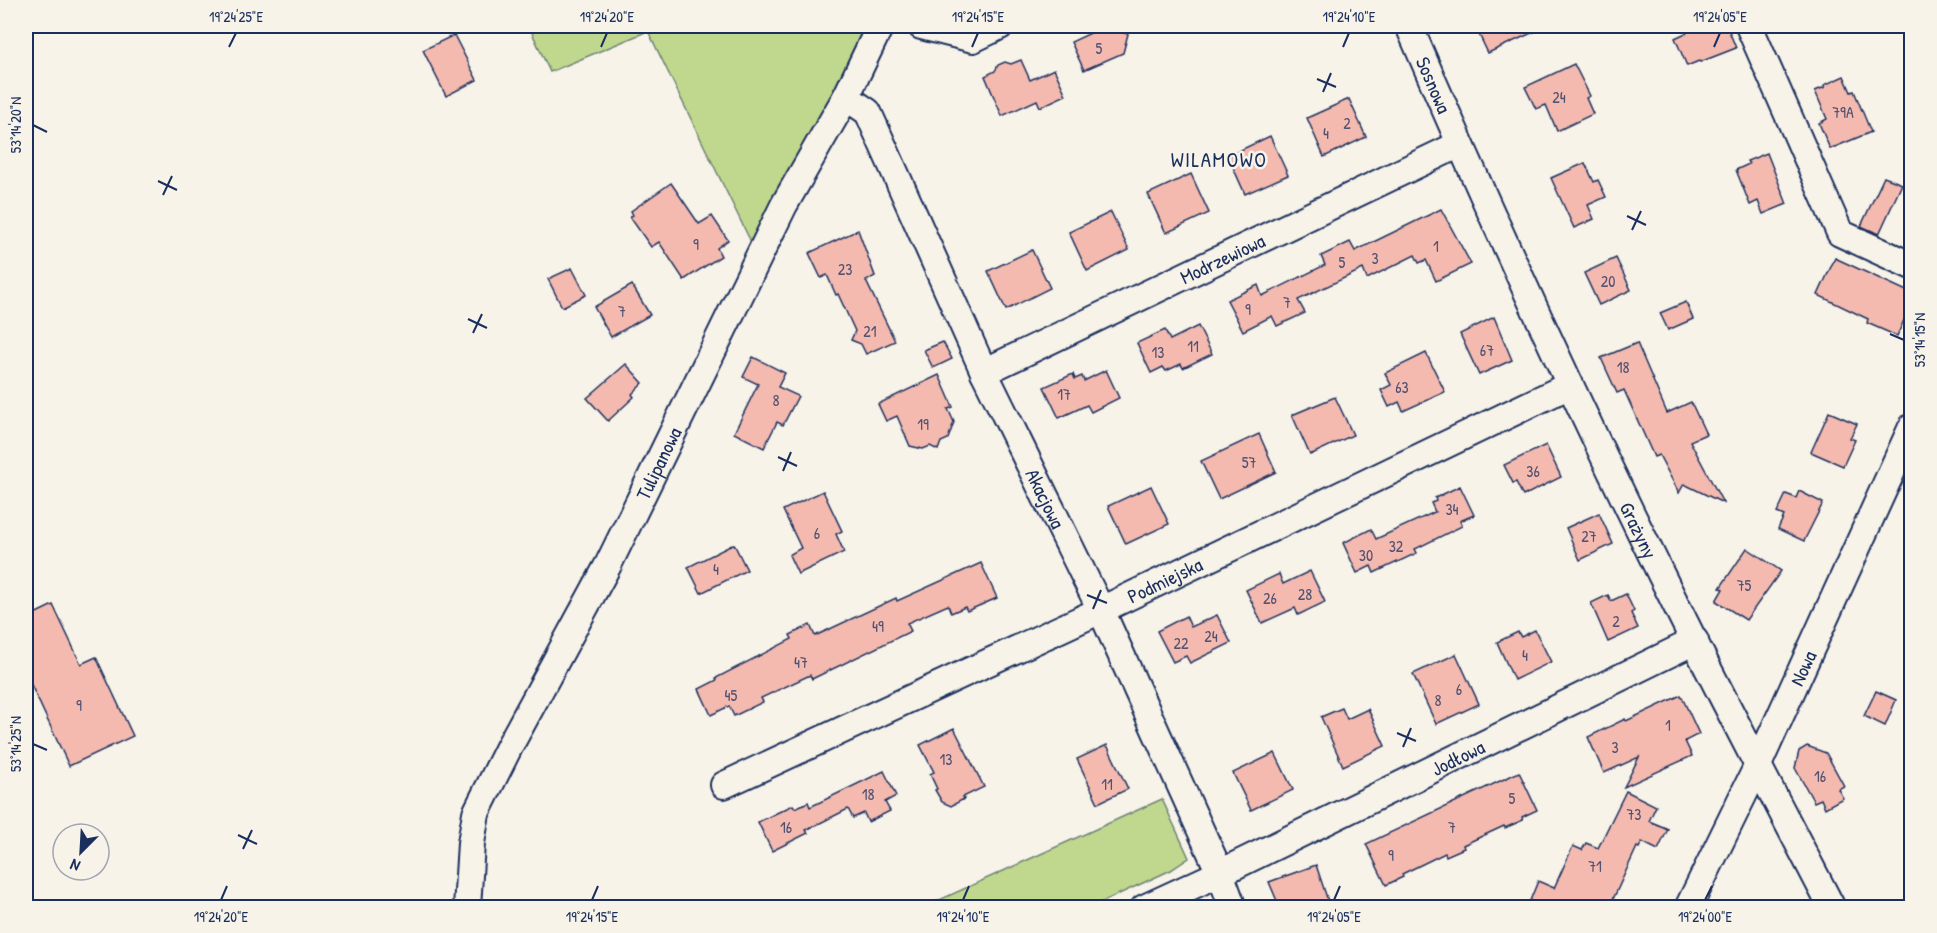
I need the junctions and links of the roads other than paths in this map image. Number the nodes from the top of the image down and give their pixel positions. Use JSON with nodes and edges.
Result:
{"nodes":[{"id":1,"x":880,"y":26,"type":"edge"},
{"id":2,"x":921,"y":26,"type":"edge"},
{"id":3,"x":1000,"y":26,"type":"edge"},
{"id":4,"x":1409,"y":26,"type":"edge"},
{"id":5,"x":1749,"y":26,"type":"edge"},
{"id":6,"x":846,"y":97,"type":"junction"},
{"id":7,"x":1460,"y":144,"type":"junction"},
{"id":8,"x":1911,"y":266,"type":"edge"},
{"id":9,"x":984,"y":372,"type":"junction"},
{"id":10,"x":1570,"y":385,"type":"junction"},
{"id":11,"x":1911,"y":427,"type":"edge"},
{"id":12,"x":1101,"y":610,"type":"junction"},
{"id":13,"x":1695,"y":641,"type":"junction"},
{"id":14,"x":1758,"y":765,"type":"junction"},
{"id":15,"x":724,"y":785,"type":"dead end"},
{"id":16,"x":1220,"y":873,"type":"junction"},
{"id":17,"x":467,"y":908,"type":"edge"},
{"id":18,"x":1144,"y":908,"type":"edge"},
{"id":19,"x":1233,"y":908,"type":"edge"},
{"id":20,"x":1688,"y":908,"type":"edge"},
{"id":21,"x":1832,"y":908,"type":"edge"}],
"edges":[{"from":1,"to":6,"type":"street","name":"Tulipanowa"},
{"from":2,"to":3,"type":"street"},
{"from":4,"to":7,"type":"street","name":"Sosnowa"},
{"from":5,"to":8,"type":"street"},
{"from":6,"to":9,"type":"street","name":"Akacjowa"},
{"from":6,"to":17,"type":"street","name":"Tulipanowa"},
{"from":7,"to":9,"type":"street","name":"Modrzewiowa"},
{"from":7,"to":10,"type":"street","name":"Grażyny"},
{"from":9,"to":12,"type":"street","name":"Akacjowa"},
{"from":10,"to":12,"type":"street","name":"Podmiejska"},
{"from":10,"to":13,"type":"street","name":"Grażyny"},
{"from":11,"to":14,"type":"street","name":"Nowa"},
{"from":12,"to":15,"type":"street","name":"Podmiejska"},
{"from":12,"to":16,"type":"street","name":"Akacjowa"},
{"from":13,"to":14,"type":"street","name":"Grażyny"},
{"from":13,"to":16,"type":"street","name":"Jodłowa"},
{"from":14,"to":20,"type":"street","name":"Nowa"},
{"from":14,"to":21,"type":"street","name":"Grażyny"},
{"from":16,"to":18,"type":"street","name":"Jodłowa"},
{"from":16,"to":19,"type":"street","name":"Akacjowa"}]}
